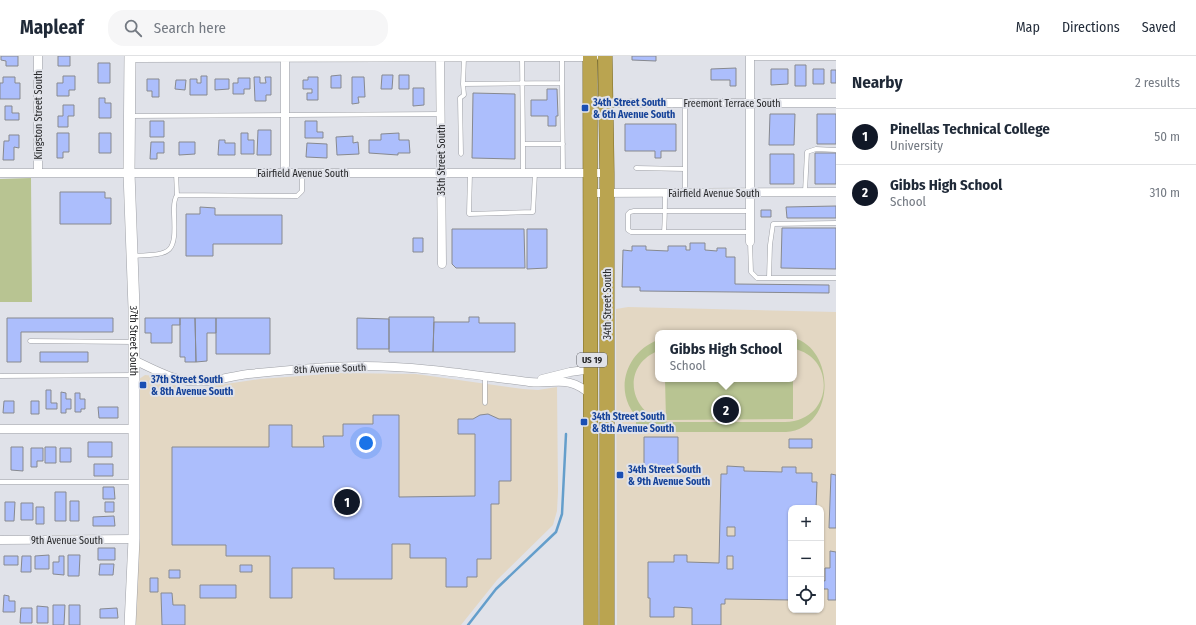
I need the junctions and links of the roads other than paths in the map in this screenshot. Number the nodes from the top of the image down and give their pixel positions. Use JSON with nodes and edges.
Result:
{"nodes":[{"id":1,"x":38,"y":56,"type":"edge"},
{"id":2,"x":590,"y":56,"type":"edge"},
{"id":3,"x":604,"y":56,"type":"edge"},
{"id":4,"x":130,"y":57,"type":"edge"},
{"id":5,"x":285,"y":57,"type":"edge"},
{"id":6,"x":440,"y":57,"type":"edge"},
{"id":7,"x":464,"y":57,"type":"junction"},
{"id":8,"x":481,"y":57,"type":"edge"},
{"id":9,"x":522,"y":57,"type":"junction"},
{"id":10,"x":567,"y":57,"type":"edge"},
{"id":11,"x":750,"y":57,"type":"edge"},
{"id":12,"x":836,"y":58,"type":"edge"},
{"id":13,"x":562,"y":83,"type":"junction"},
{"id":14,"x":463,"y":84,"type":"junction"},
{"id":15,"x":522,"y":84,"type":"junction"},
{"id":16,"x":605,"y":103,"type":"junction"},
{"id":17,"x":686,"y":103,"type":"junction"},
{"id":18,"x":750,"y":103,"type":"junction"},
{"id":19,"x":836,"y":103,"type":"edge"},
{"id":20,"x":441,"y":114,"type":"junction"},
{"id":21,"x":129,"y":116,"type":"junction"},
{"id":22,"x":285,"y":116,"type":"junction"},
{"id":23,"x":523,"y":144,"type":"junction"},
{"id":24,"x":563,"y":144,"type":"junction"},
{"id":25,"x":836,"y":150,"type":"edge"},
{"id":26,"x":460,"y":154,"type":"dead end"},
{"id":27,"x":636,"y":168,"type":"dead end"},
{"id":28,"x":685,"y":169,"type":"junction"},
{"id":29,"x":0,"y":173,"type":"edge"},
{"id":30,"x":38,"y":173,"type":"junction"},
{"id":31,"x":128,"y":173,"type":"junction"},
{"id":32,"x":176,"y":173,"type":"junction"},
{"id":33,"x":285,"y":173,"type":"junction"},
{"id":34,"x":302,"y":173,"type":"junction"},
{"id":35,"x":441,"y":173,"type":"junction"},
{"id":36,"x":470,"y":173,"type":"junction"},
{"id":37,"x":523,"y":173,"type":"junction"},
{"id":38,"x":535,"y":173,"type":"junction"},
{"id":39,"x":563,"y":173,"type":"junction"},
{"id":40,"x":591,"y":173,"type":"junction"},
{"id":41,"x":607,"y":173,"type":"junction"},
{"id":42,"x":750,"y":192,"type":"junction"},
{"id":43,"x":806,"y":192,"type":"junction"},
{"id":44,"x":836,"y":192,"type":"edge"},
{"id":45,"x":591,"y":193,"type":"junction"},
{"id":46,"x":606,"y":193,"type":"junction"},
{"id":47,"x":665,"y":193,"type":"junction"},
{"id":48,"x":685,"y":193,"type":"junction"},
{"id":49,"x":177,"y":196,"type":"junction"},
{"id":50,"x":665,"y":211,"type":"junction"},
{"id":51,"x":750,"y":211,"type":"junction"},
{"id":52,"x":836,"y":223,"type":"edge"},
{"id":53,"x":664,"y":232,"type":"junction"},
{"id":54,"x":750,"y":232,"type":"junction"},
{"id":55,"x":750,"y":242,"type":"joint"},
{"id":56,"x":132,"y":256,"type":"junction"},
{"id":57,"x":442,"y":264,"type":"dead end"},
{"id":58,"x":769,"y":278,"type":"junction"},
{"id":59,"x":836,"y":278,"type":"edge"},
{"id":60,"x":30,"y":341,"type":"dead end"},
{"id":61,"x":134,"y":342,"type":"junction"},
{"id":62,"x":134,"y":360,"type":"junction"},
{"id":63,"x":592,"y":370,"type":"junction"},
{"id":64,"x":134,"y":375,"type":"junction"},
{"id":65,"x":485,"y":375,"type":"junction"},
{"id":66,"x":0,"y":376,"type":"edge"},
{"id":67,"x":530,"y":382,"type":"junction"},
{"id":68,"x":592,"y":395,"type":"junction"},
{"id":69,"x":607,"y":403,"type":"junction"},
{"id":70,"x":485,"y":404,"type":"dead end"},
{"id":71,"x":0,"y":429,"type":"edge"},
{"id":72,"x":134,"y":429,"type":"junction"},
{"id":73,"x":0,"y":482,"type":"edge"},
{"id":74,"x":134,"y":482,"type":"junction"},
{"id":75,"x":134,"y":539,"type":"junction"},
{"id":76,"x":0,"y":540,"type":"edge"},
{"id":77,"x":130,"y":625,"type":"edge"},
{"id":78,"x":591,"y":625,"type":"edge"},
{"id":79,"x":606,"y":625,"type":"edge"}],
"edges":[{"from":1,"to":30,"type":"street","name":"Kingston Street South"},
{"from":2,"to":3,"type":"street"},
{"from":2,"to":10,"type":"street"},
{"from":2,"to":40,"type":"highway","name":"34th Street South","number":"US 19"},
{"from":3,"to":16,"type":"highway","name":"34th Street South","number":"US 19"},
{"from":4,"to":5,"type":"street"},
{"from":4,"to":21,"type":"street","name":"37th Street South"},
{"from":5,"to":6,"type":"street"},
{"from":5,"to":22,"type":"street"},
{"from":6,"to":7,"type":"street"},
{"from":6,"to":20,"type":"street","name":"35th Street South"},
{"from":7,"to":8,"type":"street"},
{"from":7,"to":14,"type":"lane"},
{"from":8,"to":9,"type":"street"},
{"from":9,"to":10,"type":"street"},
{"from":9,"to":15,"type":"lane"},
{"from":10,"to":13,"type":"lane"},
{"from":11,"to":12,"type":"lane"},
{"from":11,"to":18,"type":"street"},
{"from":13,"to":15,"type":"lane"},
{"from":13,"to":24,"type":"lane"},
{"from":14,"to":15,"type":"lane"},
{"from":14,"to":26,"type":"lane"},
{"from":15,"to":23,"type":"lane"},
{"from":16,"to":17,"type":"street","name":"Freemont Terrace South"},
{"from":16,"to":41,"type":"highway","name":"34th Street South","number":"US 19"},
{"from":17,"to":18,"type":"street","name":"Freemont Terrace South"},
{"from":17,"to":28,"type":"lane"},
{"from":18,"to":19,"type":"street","name":"Freemont Terrace South"},
{"from":18,"to":42,"type":"street"},
{"from":20,"to":22,"type":"lane"},
{"from":20,"to":35,"type":"street","name":"35th Street South"},
{"from":21,"to":22,"type":"lane"},
{"from":21,"to":31,"type":"street","name":"37th Street South"},
{"from":22,"to":33,"type":"street"},
{"from":23,"to":24,"type":"lane"},
{"from":23,"to":37,"type":"lane"},
{"from":24,"to":39,"type":"lane"},
{"from":25,"to":43,"type":"lane"},
{"from":27,"to":28,"type":"lane"},
{"from":28,"to":48,"type":"lane"},
{"from":29,"to":30,"type":"street","name":"Fairfield Avenue South"},
{"from":30,"to":31,"type":"street","name":"Fairfield Avenue South"},
{"from":31,"to":32,"type":"street","name":"Fairfield Avenue South"},
{"from":31,"to":56,"type":"street","name":"37th Street South"},
{"from":32,"to":33,"type":"street","name":"Fairfield Avenue South"},
{"from":32,"to":49,"type":"lane"},
{"from":33,"to":34,"type":"street","name":"Fairfield Avenue South"},
{"from":34,"to":35,"type":"street","name":"Fairfield Avenue South"},
{"from":34,"to":49,"type":"lane"},
{"from":35,"to":36,"type":"street","name":"Fairfield Avenue South"},
{"from":35,"to":57,"type":"street","name":"35th Street South"},
{"from":36,"to":37,"type":"street","name":"Fairfield Avenue South"},
{"from":36,"to":38,"type":"lane"},
{"from":37,"to":38,"type":"street","name":"Fairfield Avenue South"},
{"from":38,"to":39,"type":"street","name":"Fairfield Avenue South"},
{"from":39,"to":40,"type":"street","name":"Fairfield Avenue South"},
{"from":40,"to":41,"type":"street","name":"Fairfield Avenue South"},
{"from":40,"to":45,"type":"highway","name":"34th Street South","number":"US 19"},
{"from":41,"to":46,"type":"highway","name":"34th Street South","number":"US 19"},
{"from":42,"to":43,"type":"street","name":"Fairfield Avenue South"},
{"from":42,"to":48,"type":"street","name":"Fairfield Avenue South"},
{"from":42,"to":51,"type":"street"},
{"from":43,"to":44,"type":"street","name":"Fairfield Avenue South"},
{"from":45,"to":46,"type":"street","name":"Fairfield Avenue South"},
{"from":45,"to":63,"type":"highway","name":"34th Street South","number":"US 19"},
{"from":46,"to":47,"type":"street","name":"Fairfield Avenue South"},
{"from":46,"to":69,"type":"highway","name":"34th Street South","number":"US 19"},
{"from":47,"to":48,"type":"street","name":"Fairfield Avenue South"},
{"from":47,"to":50,"type":"lane"},
{"from":49,"to":56,"type":"lane"},
{"from":50,"to":51,"type":"lane"},
{"from":50,"to":53,"type":"lane"},
{"from":50,"to":53,"type":"lane"},
{"from":51,"to":54,"type":"street"},
{"from":52,"to":58,"type":"lane"},
{"from":53,"to":54,"type":"lane"},
{"from":54,"to":55,"type":"street"},
{"from":55,"to":58,"type":"lane"},
{"from":56,"to":61,"type":"street","name":"37th Street South"},
{"from":58,"to":59,"type":"lane"},
{"from":60,"to":61,"type":"lane"},
{"from":61,"to":62,"type":"street","name":"37th Street South"},
{"from":62,"to":64,"type":"street","name":"37th Street South"},
{"from":62,"to":65,"type":"street","name":"8th Avenue South"},
{"from":63,"to":67,"type":"street","name":"8th Avenue South"},
{"from":63,"to":68,"type":"highway","name":"34th Street South","number":"US 19"},
{"from":63,"to":69,"type":"highway"},
{"from":64,"to":66,"type":"lane"},
{"from":64,"to":72,"type":"street","name":"37th Street South"},
{"from":65,"to":67,"type":"street","name":"8th Avenue South"},
{"from":65,"to":70,"type":"lane"},
{"from":67,"to":68,"type":"street","name":"8th Avenue South"},
{"from":68,"to":78,"type":"highway","name":"34th Street South","number":"US 19"},
{"from":69,"to":79,"type":"highway","name":"34th Street South","number":"US 19"},
{"from":71,"to":72,"type":"street"},
{"from":72,"to":74,"type":"street","name":"37th Street South"},
{"from":73,"to":74,"type":"lane"},
{"from":74,"to":75,"type":"street","name":"37th Street South"},
{"from":75,"to":76,"type":"street","name":"9th Avenue South"},
{"from":75,"to":77,"type":"street","name":"37th Street South"}]}
